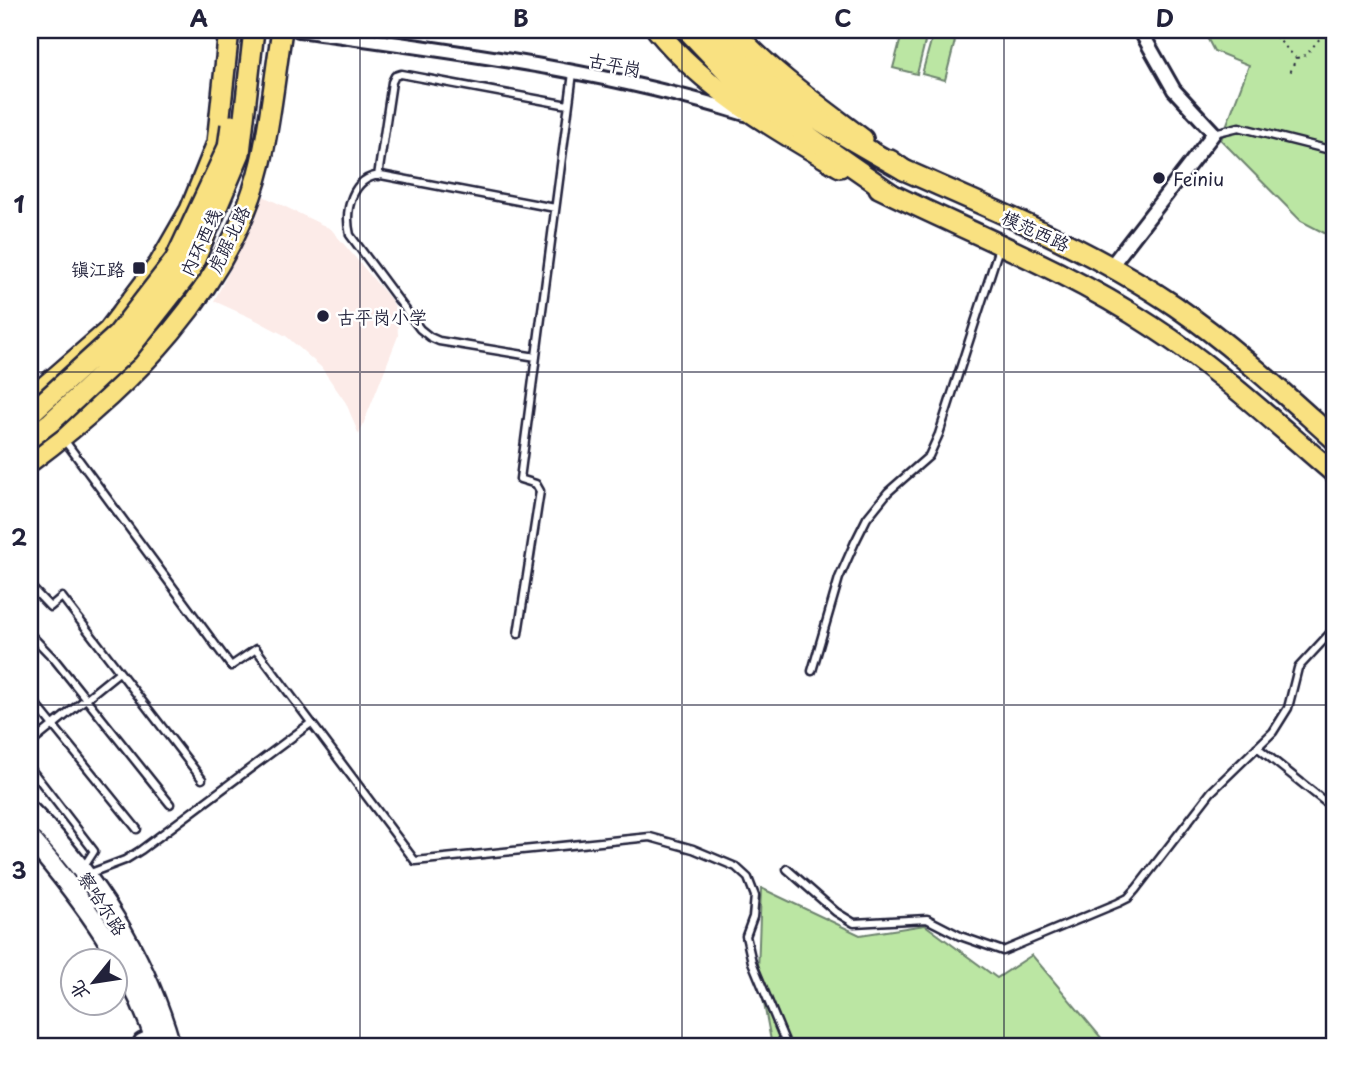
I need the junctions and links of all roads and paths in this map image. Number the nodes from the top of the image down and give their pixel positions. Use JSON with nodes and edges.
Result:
{"nodes":[{"id":1,"x":229,"y":30,"type":"edge"},
{"id":2,"x":241,"y":30,"type":"edge"},
{"id":3,"x":254,"y":30,"type":"edge"},
{"id":4,"x":282,"y":30,"type":"edge"},
{"id":5,"x":299,"y":30,"type":"edge"},
{"id":6,"x":657,"y":30,"type":"edge"},
{"id":7,"x":687,"y":30,"type":"edge"},
{"id":8,"x":1140,"y":30,"type":"edge"},
{"id":9,"x":1275,"y":30,"type":"edge"},
{"id":10,"x":1319,"y":30,"type":"edge"},
{"id":11,"x":721,"y":34,"type":"edge"},
{"id":12,"x":1296,"y":58,"type":"junction"},
{"id":13,"x":572,"y":73,"type":"junction"},
{"id":14,"x":1289,"y":76,"type":"dead end"},
{"id":15,"x":568,"y":105,"type":"junction"},
{"id":16,"x":755,"y":117,"type":"junction"},
{"id":17,"x":1213,"y":133,"type":"junction"},
{"id":18,"x":1334,"y":151,"type":"edge"},
{"id":19,"x":379,"y":176,"type":"junction"},
{"id":20,"x":892,"y":194,"type":"junction"},
{"id":21,"x":555,"y":208,"type":"junction"},
{"id":22,"x":1001,"y":243,"type":"junction"},
{"id":23,"x":1111,"y":266,"type":"junction"},
{"id":24,"x":536,"y":357,"type":"junction"},
{"id":25,"x":31,"y":403,"type":"edge"},
{"id":26,"x":62,"y":437,"type":"junction"},
{"id":27,"x":30,"y":438,"type":"edge"},
{"id":28,"x":1334,"y":439,"type":"edge"},
{"id":29,"x":30,"y":461,"type":"edge"},
{"id":30,"x":1334,"y":474,"type":"edge"},
{"id":31,"x":30,"y":586,"type":"edge"},
{"id":32,"x":1334,"y":629,"type":"edge"},
{"id":33,"x":30,"y":634,"type":"edge"},
{"id":34,"x":518,"y":634,"type":"dead end"},
{"id":35,"x":812,"y":671,"type":"dead end"},
{"id":36,"x":119,"y":672,"type":"junction"},
{"id":37,"x":30,"y":697,"type":"edge"},
{"id":38,"x":85,"y":700,"type":"junction"},
{"id":39,"x":312,"y":723,"type":"junction"},
{"id":40,"x":53,"y":725,"type":"junction"},
{"id":41,"x":30,"y":744,"type":"edge"},
{"id":42,"x":1257,"y":747,"type":"junction"},
{"id":43,"x":30,"y":768,"type":"edge"},
{"id":44,"x":202,"y":779,"type":"dead end"},
{"id":45,"x":170,"y":804,"type":"dead end"},
{"id":46,"x":1334,"y":809,"type":"edge"},
{"id":47,"x":30,"y":811,"type":"edge"},
{"id":48,"x":136,"y":830,"type":"dead end"},
{"id":49,"x":30,"y":838,"type":"edge"},
{"id":50,"x":787,"y":869,"type":"dead end"},
{"id":51,"x":84,"y":872,"type":"junction"},
{"id":52,"x":158,"y":1041,"type":"edge"},
{"id":53,"x":787,"y":1046,"type":"edge"}],
"edges":[{"from":1,"to":25,"type":"main road"},
{"from":2,"to":25,"type":"main road","name":"内环西线","bridge":true},
{"from":3,"to":27,"type":"main road","name":"内环西线","bridge":true},
{"from":4,"to":26,"type":"main road","name":"虎踞北路"},
{"from":5,"to":13,"type":"street","name":"古平岗"},
{"from":6,"to":16,"type":"main road"},
{"from":7,"to":20,"type":"main road"},
{"from":8,"to":17,"type":"street"},
{"from":9,"to":12,"type":"path"},
{"from":10,"to":12,"type":"path"},
{"from":11,"to":23,"type":"main road","name":"模范西路"},
{"from":12,"to":14,"type":"path"},
{"from":13,"to":15,"type":"lane"},
{"from":13,"to":16,"type":"street","name":"古平岗"},
{"from":15,"to":19,"type":"lane"},
{"from":15,"to":21,"type":"lane"},
{"from":16,"to":20,"type":"main road"},
{"from":17,"to":18,"type":"lane"},
{"from":17,"to":23,"type":"street"},
{"from":19,"to":21,"type":"lane"},
{"from":19,"to":24,"type":"lane"},
{"from":20,"to":22,"type":"main road","name":"模范西路"},
{"from":21,"to":24,"type":"lane"},
{"from":22,"to":30,"type":"main road","name":"模范西路"},
{"from":22,"to":35,"type":"lane"},
{"from":23,"to":28,"type":"main road","name":"模范西路"},
{"from":24,"to":34,"type":"lane"},
{"from":25,"to":26,"type":"lane"},
{"from":26,"to":29,"type":"main road","name":"虎踞北路"},
{"from":26,"to":39,"type":"lane"},
{"from":31,"to":36,"type":"lane"},
{"from":32,"to":42,"type":"lane"},
{"from":33,"to":38,"type":"lane"},
{"from":36,"to":38,"type":"lane"},
{"from":36,"to":44,"type":"lane"},
{"from":37,"to":40,"type":"lane"},
{"from":38,"to":40,"type":"lane"},
{"from":38,"to":45,"type":"lane"},
{"from":39,"to":51,"type":"lane"},
{"from":39,"to":53,"type":"lane"},
{"from":40,"to":41,"type":"lane"},
{"from":40,"to":48,"type":"lane"},
{"from":42,"to":46,"type":"lane"},
{"from":42,"to":50,"type":"lane"},
{"from":43,"to":51,"type":"lane"},
{"from":47,"to":51,"type":"main road","name":"察哈尔路"},
{"from":49,"to":52,"type":"main road","name":"察哈尔路"},
{"from":51,"to":52,"type":"main road","name":"察哈尔路"}]}
